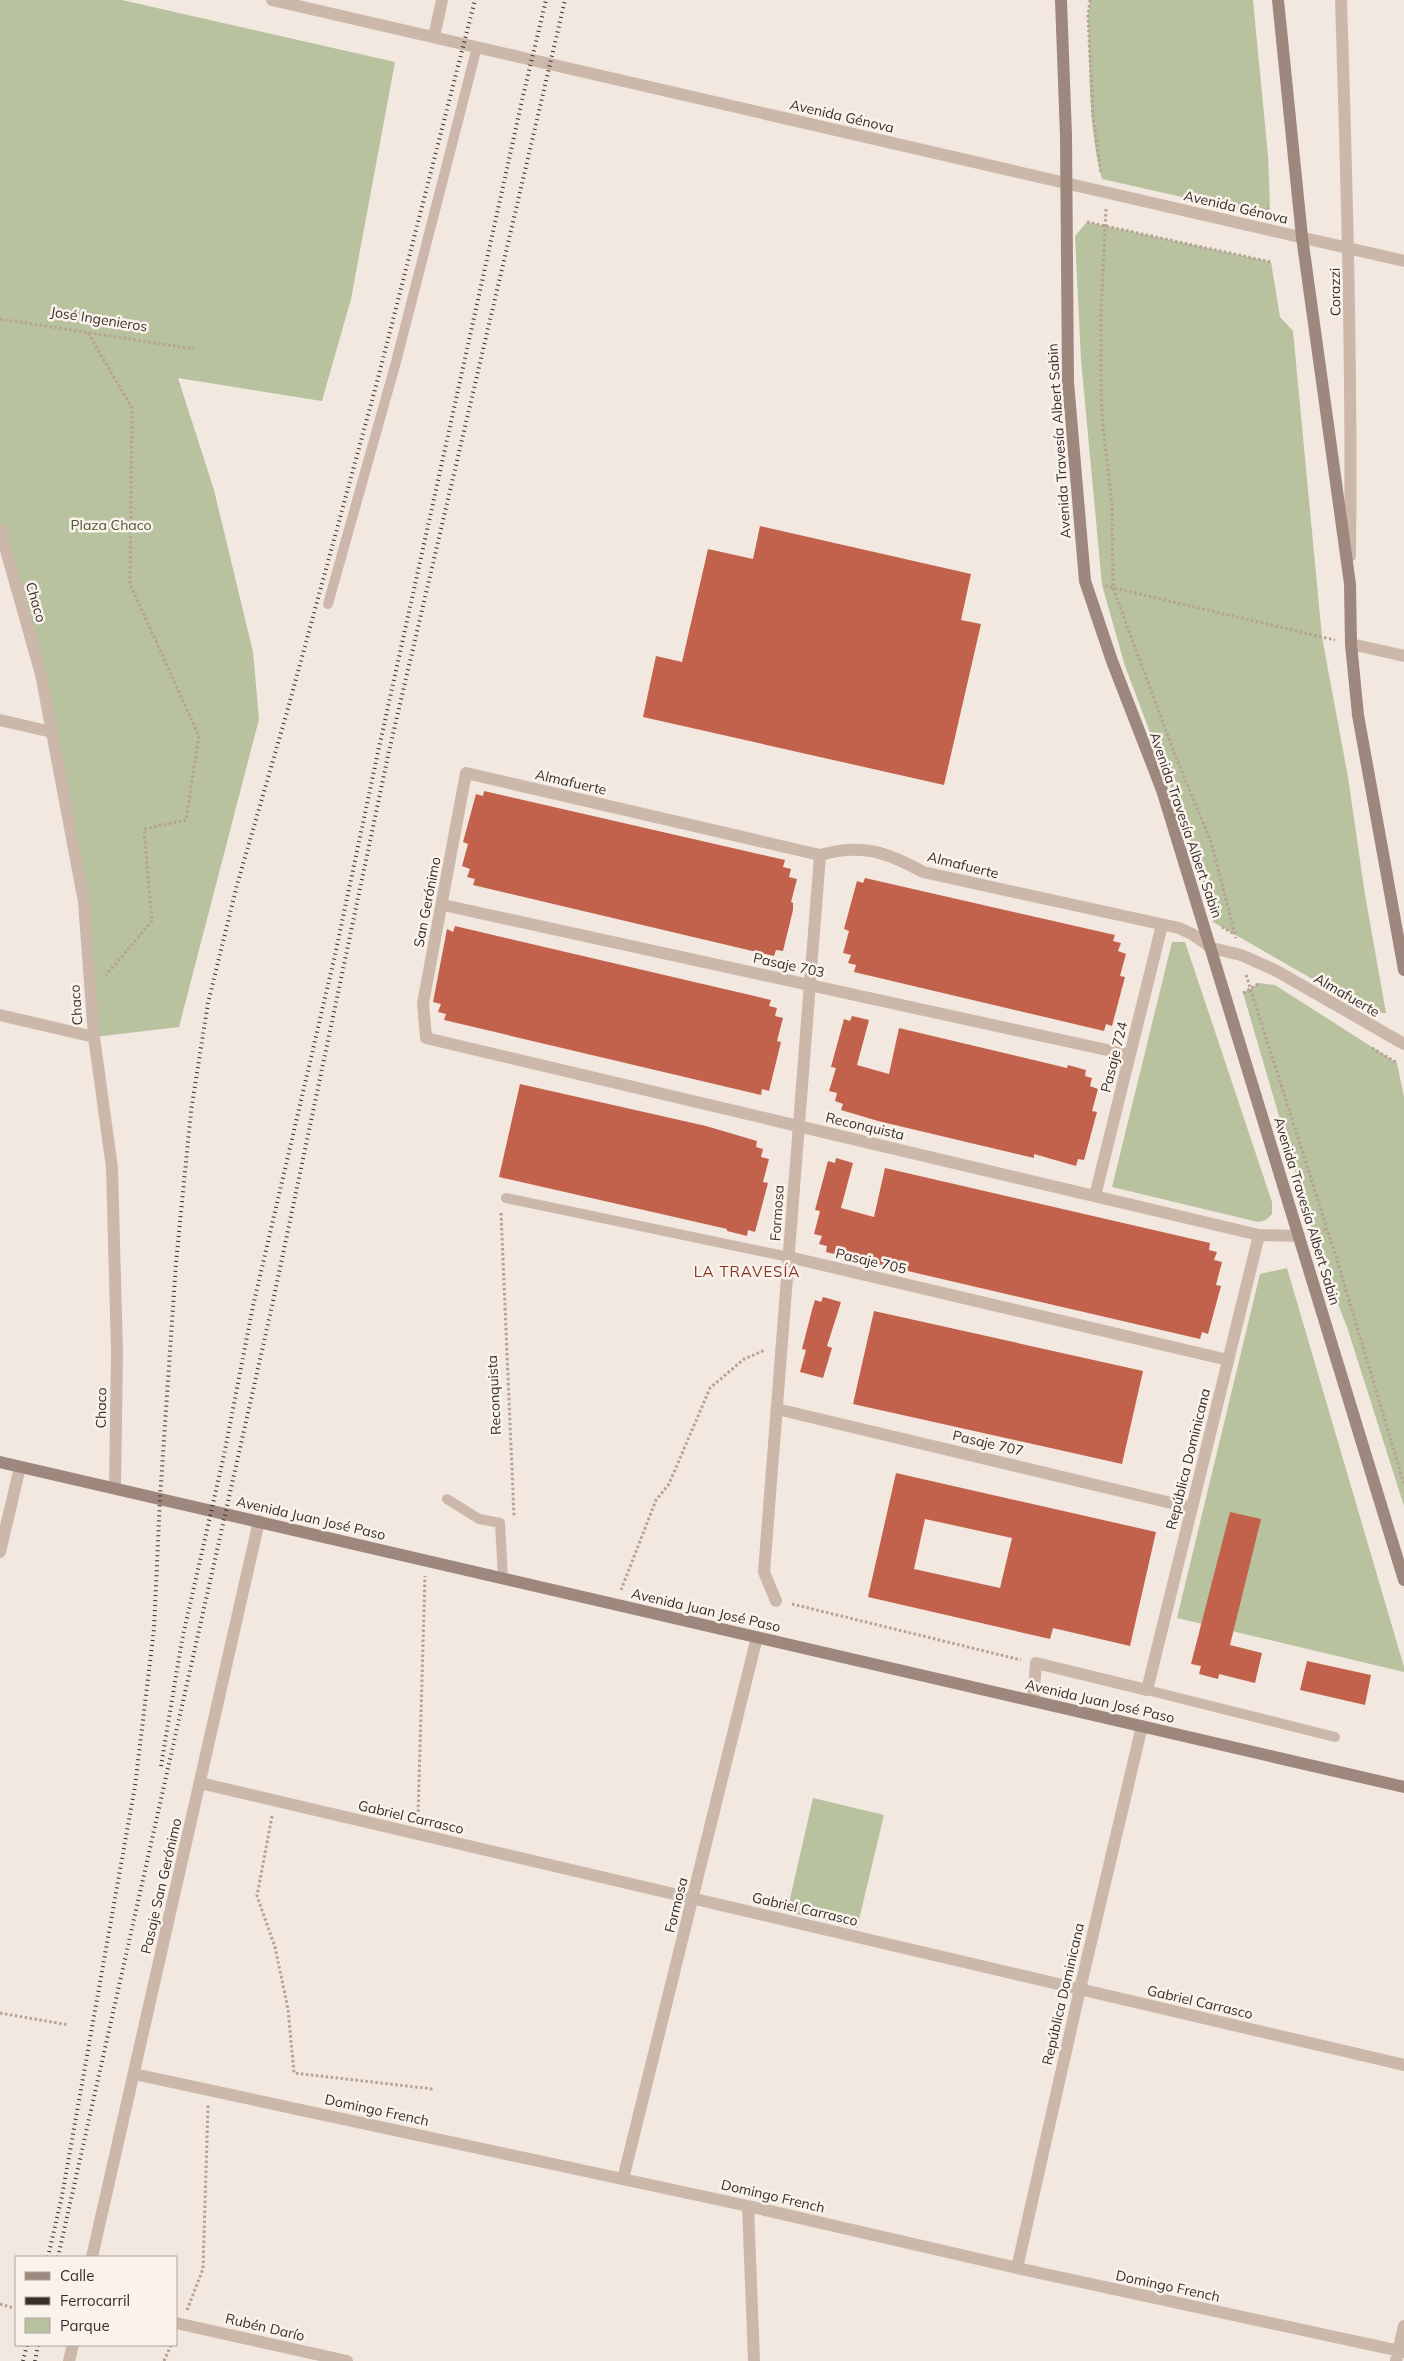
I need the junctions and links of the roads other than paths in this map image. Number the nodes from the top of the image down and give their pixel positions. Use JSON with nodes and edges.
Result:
{"nodes":[{"id":1,"x":272,"y":0,"type":"edge"},
{"id":2,"x":442,"y":0,"type":"edge"},
{"id":3,"x":1061,"y":0,"type":"edge"},
{"id":4,"x":1278,"y":0,"type":"edge"},
{"id":5,"x":1341,"y":0,"type":"edge"},
{"id":6,"x":434,"y":37,"type":"junction"},
{"id":7,"x":478,"y":47,"type":"junction"},
{"id":8,"x":1066,"y":184,"type":"junction"},
{"id":9,"x":1302,"y":237,"type":"junction"},
{"id":10,"x":1349,"y":249,"type":"junction"},
{"id":11,"x":1404,"y":261,"type":"edge"},
{"id":12,"x":0,"y":529,"type":"edge"},
{"id":13,"x":1350,"y":584,"type":"junction"},
{"id":14,"x":328,"y":604,"type":"dead end"},
{"id":15,"x":1351,"y":644,"type":"junction"},
{"id":16,"x":1404,"y":656,"type":"edge"},
{"id":17,"x":0,"y":720,"type":"edge"},
{"id":18,"x":52,"y":732,"type":"junction"},
{"id":19,"x":466,"y":773,"type":"joint"},
{"id":20,"x":820,"y":855,"type":"junction"},
{"id":21,"x":442,"y":905,"type":"junction"},
{"id":22,"x":1162,"y":925,"type":"junction"},
{"id":23,"x":1212,"y":948,"type":"junction"},
{"id":24,"x":1404,"y":970,"type":"edge"},
{"id":25,"x":809,"y":985,"type":"junction"},
{"id":26,"x":0,"y":1015,"type":"edge"},
{"id":27,"x":94,"y":1037,"type":"junction"},
{"id":28,"x":426,"y":1038,"type":"joint"},
{"id":29,"x":1404,"y":1044,"type":"edge"},
{"id":30,"x":1130,"y":1055,"type":"junction"},
{"id":31,"x":798,"y":1126,"type":"junction"},
{"id":32,"x":1095,"y":1196,"type":"junction"},
{"id":33,"x":506,"y":1198,"type":"road end"},
{"id":34,"x":1259,"y":1235,"type":"junction"},
{"id":35,"x":1299,"y":1236,"type":"junction"},
{"id":36,"x":789,"y":1257,"type":"junction"},
{"id":37,"x":1228,"y":1360,"type":"junction"},
{"id":38,"x":777,"y":1408,"type":"junction"},
{"id":39,"x":0,"y":1462,"type":"edge"},
{"id":40,"x":20,"y":1467,"type":"junction"},
{"id":41,"x":115,"y":1488,"type":"junction"},
{"id":42,"x":447,"y":1499,"type":"dead end"},
{"id":43,"x":1192,"y":1508,"type":"junction"},
{"id":44,"x":259,"y":1521,"type":"junction"},
{"id":45,"x":0,"y":1552,"type":"edge"},
{"id":46,"x":503,"y":1578,"type":"junction"},
{"id":47,"x":1404,"y":1580,"type":"edge"},
{"id":48,"x":776,"y":1601,"type":"road end"},
{"id":49,"x":756,"y":1637,"type":"junction"},
{"id":50,"x":1147,"y":1690,"type":"junction"},
{"id":51,"x":1034,"y":1701,"type":"junction"},
{"id":52,"x":1142,"y":1726,"type":"junction"},
{"id":53,"x":1335,"y":1737,"type":"dead end"},
{"id":54,"x":200,"y":1783,"type":"junction"},
{"id":55,"x":1404,"y":1788,"type":"edge"},
{"id":56,"x":694,"y":1899,"type":"junction"},
{"id":57,"x":1080,"y":1989,"type":"junction"},
{"id":58,"x":1404,"y":2065,"type":"edge"},
{"id":59,"x":134,"y":2074,"type":"junction"},
{"id":60,"x":623,"y":2179,"type":"junction"},
{"id":61,"x":748,"y":2206,"type":"junction"},
{"id":62,"x":92,"y":2256,"type":"edge"},
{"id":63,"x":1017,"y":2268,"type":"junction"},
{"id":64,"x":179,"y":2324,"type":"edge"},
{"id":65,"x":1404,"y":2326,"type":"edge"},
{"id":66,"x":72,"y":2346,"type":"edge"},
{"id":67,"x":1399,"y":2355,"type":"edge"},
{"id":68,"x":69,"y":2361,"type":"edge"},
{"id":69,"x":347,"y":2361,"type":"edge"},
{"id":70,"x":754,"y":2361,"type":"edge"}],
"edges":[{"from":1,"to":6,"type":"street","name":"Avenida Génova"},
{"from":2,"to":6,"type":"street"},
{"from":3,"to":8,"type":"main road","name":"Avenida Travesía Albert Sabin"},
{"from":4,"to":9,"type":"main road"},
{"from":5,"to":10,"type":"street","name":"Corazzi"},
{"from":6,"to":7,"type":"street","name":"Avenida Génova"},
{"from":7,"to":8,"type":"street","name":"Avenida Génova"},
{"from":7,"to":14,"type":"lane"},
{"from":8,"to":9,"type":"street","name":"Avenida Génova"},
{"from":8,"to":23,"type":"main road","name":"Avenida Travesía Albert Sabin"},
{"from":9,"to":10,"type":"street","name":"Avenida Génova"},
{"from":9,"to":13,"type":"main road"},
{"from":10,"to":11,"type":"street","name":"Avenida Génova"},
{"from":10,"to":13,"type":"street","name":"Corazzi"},
{"from":12,"to":18,"type":"street","name":"Chaco"},
{"from":13,"to":15,"type":"main road"},
{"from":15,"to":16,"type":"street"},
{"from":15,"to":24,"type":"main road"},
{"from":17,"to":18,"type":"street"},
{"from":18,"to":27,"type":"street","name":"Chaco"},
{"from":19,"to":20,"type":"street","name":"Almafuerte"},
{"from":19,"to":21,"type":"street","name":"San Gerónimo"},
{"from":20,"to":22,"type":"street","name":"Almafuerte"},
{"from":20,"to":25,"type":"street","name":"Formosa"},
{"from":21,"to":25,"type":"street","name":"Pasaje 703"},
{"from":21,"to":28,"type":"street","name":"San Gerónimo"},
{"from":22,"to":23,"type":"street","name":"Almafuerte"},
{"from":22,"to":30,"type":"street","name":"Pasaje 724"},
{"from":23,"to":29,"type":"street","name":"Almafuerte"},
{"from":23,"to":35,"type":"main road","name":"Avenida Travesía Albert Sabin"},
{"from":25,"to":30,"type":"street","name":"Pasaje 703"},
{"from":25,"to":31,"type":"street","name":"Formosa"},
{"from":26,"to":27,"type":"street"},
{"from":27,"to":41,"type":"street","name":"Chaco"},
{"from":28,"to":31,"type":"street","name":"Reconquista"},
{"from":30,"to":32,"type":"street","name":"Pasaje 724"},
{"from":31,"to":32,"type":"street","name":"Reconquista"},
{"from":31,"to":36,"type":"street","name":"Formosa"},
{"from":32,"to":34,"type":"street","name":"Reconquista"},
{"from":33,"to":36,"type":"lane","name":"Pasaje 705"},
{"from":34,"to":35,"type":"street","name":"Reconquista"},
{"from":34,"to":37,"type":"street","name":"República Dominicana"},
{"from":35,"to":47,"type":"main road","name":"Avenida Travesía Albert Sabin"},
{"from":36,"to":37,"type":"street","name":"Pasaje 705"},
{"from":36,"to":38,"type":"street","name":"Formosa"},
{"from":37,"to":43,"type":"street","name":"República Dominicana"},
{"from":38,"to":43,"type":"street","name":"Pasaje 707"},
{"from":38,"to":48,"type":"street","name":"Formosa"},
{"from":39,"to":40,"type":"main road","name":"Avenida Juan José Paso"},
{"from":40,"to":41,"type":"main road","name":"Avenida Juan José Paso"},
{"from":40,"to":45,"type":"street"},
{"from":41,"to":44,"type":"main road","name":"Avenida Juan José Paso"},
{"from":42,"to":46,"type":"lane"},
{"from":43,"to":50,"type":"street","name":"República Dominicana"},
{"from":44,"to":46,"type":"main road","name":"Avenida Juan José Paso"},
{"from":44,"to":54,"type":"street","name":"Pasaje San Gerónimo"},
{"from":46,"to":49,"type":"main road","name":"Avenida Juan José Paso"},
{"from":49,"to":51,"type":"main road","name":"Avenida Juan José Paso"},
{"from":49,"to":56,"type":"street","name":"Formosa"},
{"from":50,"to":51,"type":"street"},
{"from":50,"to":53,"type":"lane"},
{"from":51,"to":52,"type":"main road","name":"Avenida Juan José Paso"},
{"from":52,"to":55,"type":"main road","name":"Avenida Juan José Paso"},
{"from":52,"to":57,"type":"street","name":"República Dominicana"},
{"from":54,"to":56,"type":"street","name":"Gabriel Carrasco"},
{"from":54,"to":59,"type":"street","name":"Pasaje San Gerónimo"},
{"from":56,"to":57,"type":"street","name":"Gabriel Carrasco"},
{"from":56,"to":60,"type":"street","name":"Formosa"},
{"from":57,"to":58,"type":"street","name":"Gabriel Carrasco"},
{"from":57,"to":63,"type":"street","name":"República Dominicana"},
{"from":59,"to":60,"type":"street","name":"Domingo French"},
{"from":59,"to":62,"type":"street","name":"Pasaje San Gerónimo"},
{"from":60,"to":61,"type":"street","name":"Domingo French"},
{"from":61,"to":63,"type":"street","name":"Domingo French"},
{"from":61,"to":70,"type":"street"},
{"from":63,"to":67,"type":"street","name":"Domingo French"},
{"from":64,"to":69,"type":"street","name":"Rubén Darío"},
{"from":65,"to":67,"type":"street"},
{"from":66,"to":68,"type":"street"}]}
